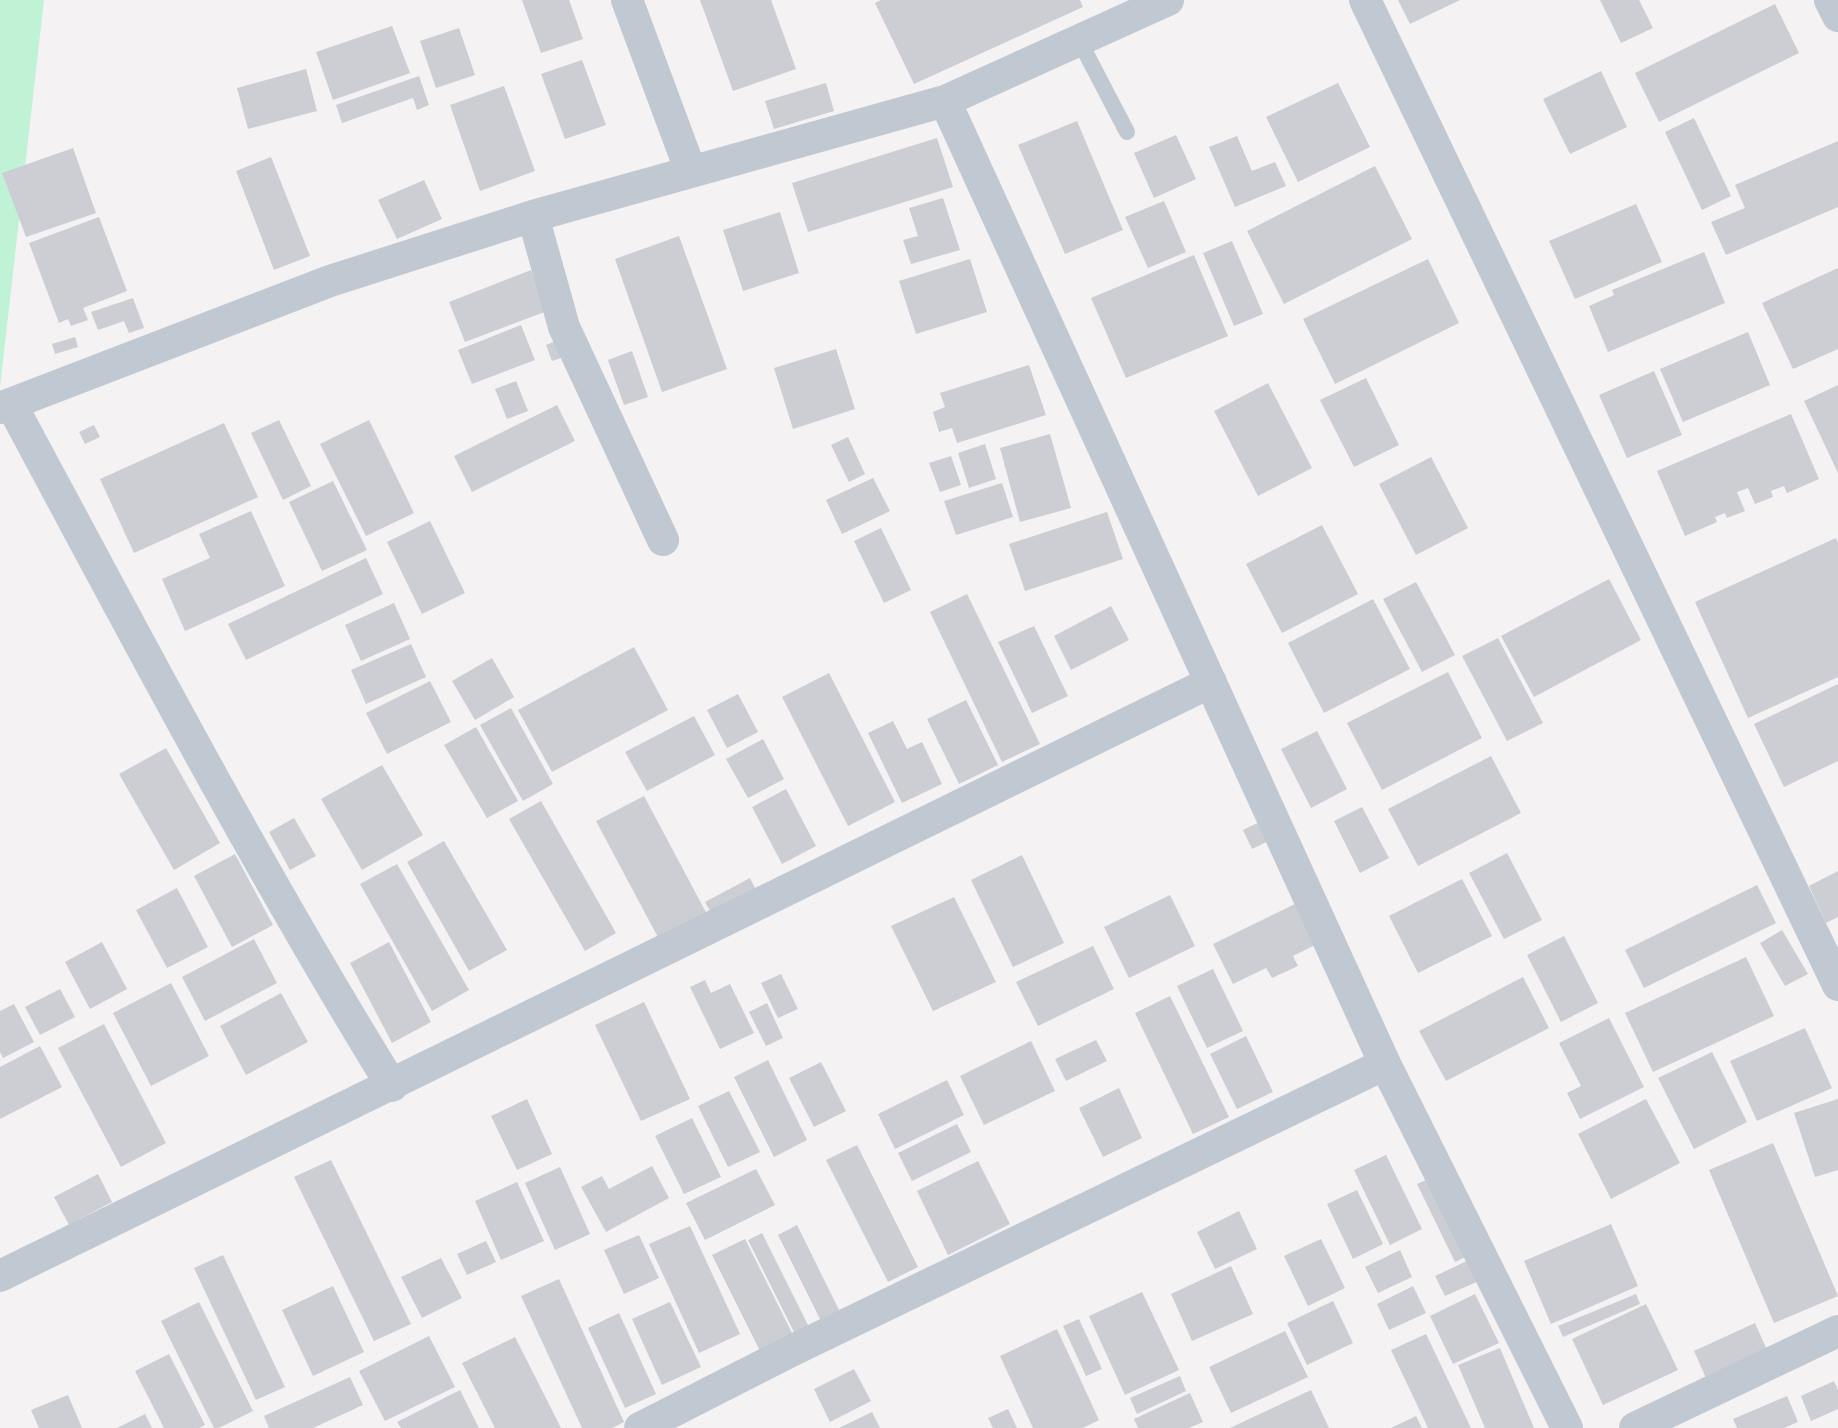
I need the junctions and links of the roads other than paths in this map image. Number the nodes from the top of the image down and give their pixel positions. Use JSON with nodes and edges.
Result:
{"nodes":[{"id":1,"x":627,"y":0,"type":"edge"},
{"id":2,"x":1168,"y":0,"type":"edge"},
{"id":3,"x":1365,"y":0,"type":"edge"},
{"id":4,"x":1830,"y":0,"type":"edge"},
{"id":5,"x":1112,"y":11,"type":"edge"},
{"id":6,"x":1838,"y":16,"type":"edge"},
{"id":7,"x":1079,"y":40,"type":"junction"},
{"id":8,"x":945,"y":101,"type":"junction"},
{"id":9,"x":1127,"y":132,"type":"dead end"},
{"id":10,"x":691,"y":172,"type":"junction"},
{"id":11,"x":533,"y":216,"type":"junction"},
{"id":12,"x":6,"y":406,"type":"edge"},
{"id":13,"x":663,"y":540,"type":"dead end"},
{"id":14,"x":1211,"y":682,"type":"junction"},
{"id":15,"x":1838,"y":985,"type":"edge"},
{"id":16,"x":1385,"y":1064,"type":"junction"},
{"id":17,"x":392,"y":1086,"type":"junction"},
{"id":18,"x":0,"y":1276,"type":"edge"},
{"id":19,"x":1838,"y":1331,"type":"edge"},
{"id":20,"x":640,"y":1428,"type":"edge"},
{"id":21,"x":1567,"y":1428,"type":"edge"},
{"id":22,"x":1635,"y":1428,"type":"edge"}],
"edges":[{"from":1,"to":10,"type":"street"},
{"from":2,"to":5,"type":"street"},
{"from":3,"to":15,"type":"street"},
{"from":4,"to":6,"type":"street"},
{"from":5,"to":7,"type":"street"},
{"from":7,"to":8,"type":"street"},
{"from":7,"to":9,"type":"lane"},
{"from":8,"to":10,"type":"street"},
{"from":8,"to":14,"type":"street"},
{"from":10,"to":11,"type":"street"},
{"from":11,"to":12,"type":"street"},
{"from":11,"to":13,"type":"street"},
{"from":12,"to":17,"type":"street"},
{"from":14,"to":16,"type":"street"},
{"from":14,"to":17,"type":"street"},
{"from":16,"to":20,"type":"street"},
{"from":16,"to":21,"type":"street"},
{"from":17,"to":18,"type":"street"},
{"from":19,"to":22,"type":"street"}]}
